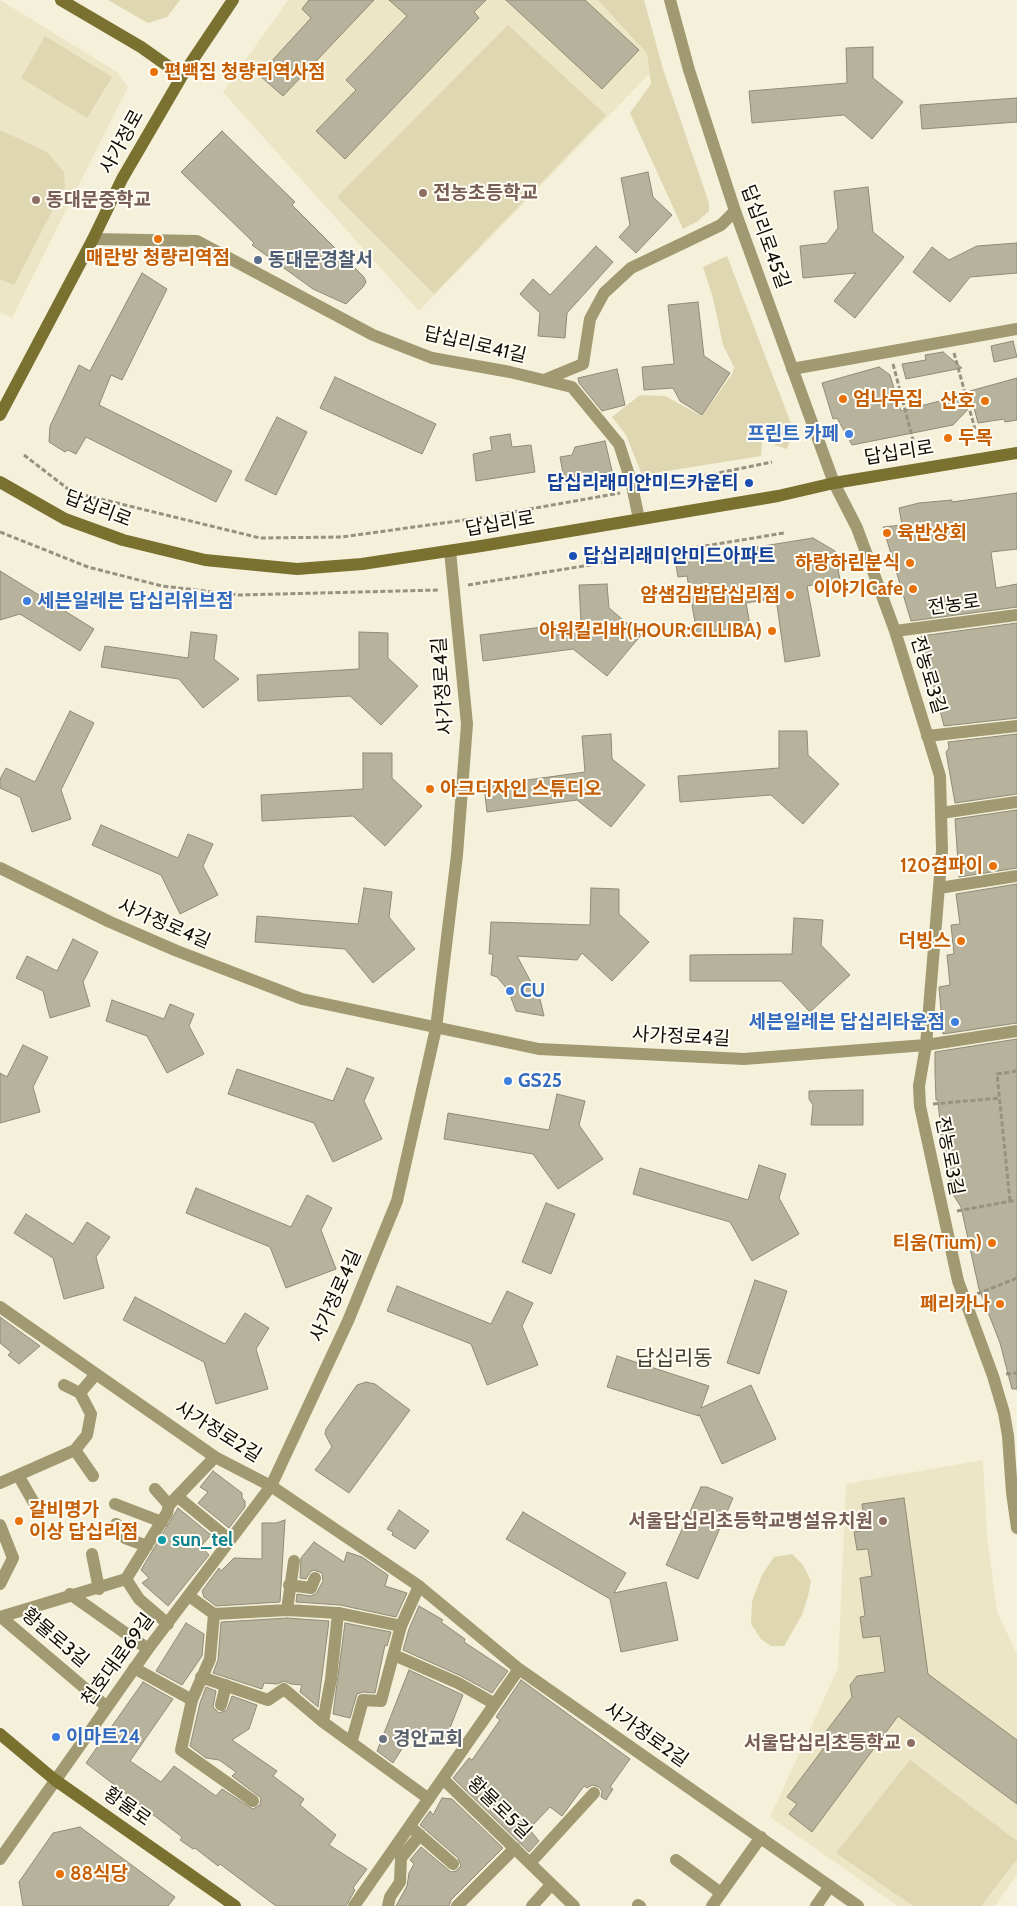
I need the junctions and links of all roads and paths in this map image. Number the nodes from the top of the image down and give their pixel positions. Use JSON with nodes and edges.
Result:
{"nodes":[{"id":1,"x":61,"y":0,"type":"edge"},
{"id":2,"x":233,"y":0,"type":"edge"},
{"id":3,"x":670,"y":0,"type":"edge"},
{"id":4,"x":182,"y":76,"type":"junction"},
{"id":5,"x":734,"y":211,"type":"junction"},
{"id":6,"x":94,"y":239,"type":"junction"},
{"id":7,"x":1017,"y":329,"type":"edge"},
{"id":8,"x":951,"y":341,"type":"junction"},
{"id":9,"x":889,"y":352,"type":"junction"},
{"id":10,"x":792,"y":369,"type":"junction"},
{"id":11,"x":544,"y":380,"type":"junction"},
{"id":12,"x":0,"y":415,"type":"edge"},
{"id":13,"x":975,"y":430,"type":"dead end"},
{"id":14,"x":914,"y":440,"type":"dead end"},
{"id":15,"x":1017,"y":453,"type":"edge"},
{"id":16,"x":24,"y":455,"type":"dead end"},
{"id":17,"x":772,"y":462,"type":"dead end"},
{"id":18,"x":0,"y":482,"type":"edge"},
{"id":19,"x":834,"y":482,"type":"junction"},
{"id":20,"x":633,"y":491,"type":"junction"},
{"id":21,"x":639,"y":519,"type":"junction"},
{"id":22,"x":450,"y":551,"type":"junction"},
{"id":23,"x":1017,"y":615,"type":"edge"},
{"id":24,"x":895,"y":631,"type":"junction"},
{"id":25,"x":1017,"y":726,"type":"edge"},
{"id":26,"x":927,"y":736,"type":"junction"},
{"id":27,"x":1017,"y":802,"type":"edge"},
{"id":28,"x":941,"y":813,"type":"junction"},
{"id":29,"x":0,"y":868,"type":"edge"},
{"id":30,"x":1017,"y":876,"type":"edge"},
{"id":31,"x":939,"y":888,"type":"junction"},
{"id":32,"x":436,"y":1028,"type":"junction"},
{"id":33,"x":1017,"y":1031,"type":"edge"},
{"id":34,"x":926,"y":1045,"type":"junction"},
{"id":35,"x":1017,"y":1071,"type":"edge"},
{"id":36,"x":1000,"y":1098,"type":"junction"},
{"id":37,"x":920,"y":1106,"type":"junction"},
{"id":38,"x":1017,"y":1200,"type":"edge"},
{"id":39,"x":1010,"y":1201,"type":"junction"},
{"id":40,"x":942,"y":1214,"type":"junction"},
{"id":41,"x":1017,"y":1278,"type":"edge"},
{"id":42,"x":964,"y":1299,"type":"junction"},
{"id":43,"x":0,"y":1307,"type":"edge"},
{"id":44,"x":96,"y":1374,"type":"junction"},
{"id":45,"x":64,"y":1385,"type":"dead end"},
{"id":46,"x":80,"y":1393,"type":"junction"},
{"id":47,"x":75,"y":1450,"type":"junction"},
{"id":48,"x":215,"y":1457,"type":"junction"},
{"id":49,"x":1014,"y":1473,"type":"edge"},
{"id":50,"x":18,"y":1475,"type":"junction"},
{"id":51,"x":93,"y":1476,"type":"dead end"},
{"id":52,"x":0,"y":1483,"type":"edge"},
{"id":53,"x":271,"y":1486,"type":"junction"},
{"id":54,"x":154,"y":1489,"type":"dead end"},
{"id":55,"x":174,"y":1501,"type":"junction"},
{"id":56,"x":114,"y":1504,"type":"dead end"},
{"id":57,"x":38,"y":1510,"type":"dead end"},
{"id":58,"x":162,"y":1522,"type":"junction"},
{"id":59,"x":116,"y":1524,"type":"dead end"},
{"id":60,"x":0,"y":1526,"type":"edge"},
{"id":61,"x":1017,"y":1528,"type":"edge"},
{"id":62,"x":230,"y":1540,"type":"junction"},
{"id":63,"x":147,"y":1546,"type":"junction"},
{"id":64,"x":92,"y":1554,"type":"dead end"},
{"id":65,"x":294,"y":1561,"type":"dead end"},
{"id":66,"x":315,"y":1578,"type":"dead end"},
{"id":67,"x":126,"y":1579,"type":"junction"},
{"id":68,"x":0,"y":1584,"type":"edge"},
{"id":69,"x":289,"y":1585,"type":"junction"},
{"id":70,"x":419,"y":1586,"type":"junction"},
{"id":71,"x":99,"y":1589,"type":"junction"},
{"id":72,"x":70,"y":1594,"type":"junction"},
{"id":73,"x":189,"y":1596,"type":"junction"},
{"id":74,"x":287,"y":1610,"type":"junction"},
{"id":75,"x":338,"y":1613,"type":"junction"},
{"id":76,"x":214,"y":1614,"type":"junction"},
{"id":77,"x":0,"y":1617,"type":"edge"},
{"id":78,"x":168,"y":1624,"type":"junction"},
{"id":79,"x":401,"y":1626,"type":"junction"},
{"id":80,"x":148,"y":1649,"type":"junction"},
{"id":81,"x":394,"y":1655,"type":"junction"},
{"id":82,"x":134,"y":1668,"type":"junction"},
{"id":83,"x":519,"y":1669,"type":"junction"},
{"id":84,"x":201,"y":1677,"type":"junction"},
{"id":85,"x":226,"y":1685,"type":"junction"},
{"id":86,"x":192,"y":1700,"type":"junction"},
{"id":87,"x":495,"y":1704,"type":"junction"},
{"id":88,"x":221,"y":1705,"type":"dead end"},
{"id":89,"x":107,"y":1707,"type":"junction"},
{"id":90,"x":324,"y":1722,"type":"junction"},
{"id":91,"x":0,"y":1734,"type":"edge"},
{"id":92,"x":352,"y":1740,"type":"junction"},
{"id":93,"x":443,"y":1779,"type":"junction"},
{"id":94,"x":55,"y":1780,"type":"junction"},
{"id":95,"x":594,"y":1793,"type":"dead end"},
{"id":96,"x":429,"y":1799,"type":"junction"},
{"id":97,"x":253,"y":1801,"type":"dead end"},
{"id":98,"x":410,"y":1826,"type":"junction"},
{"id":99,"x":420,"y":1835,"type":"junction"},
{"id":100,"x":761,"y":1837,"type":"junction"},
{"id":101,"x":515,"y":1848,"type":"junction"},
{"id":102,"x":0,"y":1859,"type":"edge"},
{"id":103,"x":676,"y":1860,"type":"dead end"},
{"id":104,"x":530,"y":1863,"type":"junction"},
{"id":105,"x":453,"y":1864,"type":"dead end"},
{"id":106,"x":552,"y":1885,"type":"junction"},
{"id":107,"x":830,"y":1886,"type":"junction"},
{"id":108,"x":721,"y":1893,"type":"junction"},
{"id":109,"x":235,"y":1906,"type":"edge"},
{"id":110,"x":354,"y":1906,"type":"edge"},
{"id":111,"x":388,"y":1906,"type":"edge"},
{"id":112,"x":457,"y":1906,"type":"edge"},
{"id":113,"x":532,"y":1906,"type":"edge"},
{"id":114,"x":574,"y":1906,"type":"edge"},
{"id":115,"x":712,"y":1906,"type":"edge"},
{"id":116,"x":816,"y":1906,"type":"edge"},
{"id":117,"x":858,"y":1906,"type":"edge"}],
"edges":[{"from":1,"to":4,"type":"main road"},
{"from":2,"to":4,"type":"main road","name":"사가정로"},
{"from":3,"to":5,"type":"street","name":"답십리로45길"},
{"from":4,"to":6,"type":"main road","name":"사가정로"},
{"from":5,"to":10,"type":"street","name":"답십리로45길"},
{"from":5,"to":11,"type":"street"},
{"from":6,"to":11,"type":"street","name":"답십리로41길"},
{"from":6,"to":12,"type":"main road","name":"사가정로"},
{"from":7,"to":8,"type":"street"},
{"from":8,"to":9,"type":"street"},
{"from":8,"to":13,"type":"path"},
{"from":9,"to":10,"type":"street"},
{"from":9,"to":14,"type":"path","name":"답십리로"},
{"from":10,"to":19,"type":"street","name":"답십리로45길"},
{"from":11,"to":20,"type":"street","name":"답십리로41길"},
{"from":15,"to":19,"type":"main road","name":"답십리로"},
{"from":16,"to":20,"type":"path"},
{"from":17,"to":20,"type":"path"},
{"from":18,"to":22,"type":"main road","name":"답십리로"},
{"from":19,"to":21,"type":"main road","name":"답십리로"},
{"from":19,"to":24,"type":"street","name":"전농로3길"},
{"from":20,"to":21,"type":"street","name":"답십리로41길"},
{"from":21,"to":22,"type":"main road","name":"답십리로"},
{"from":22,"to":32,"type":"street","name":"사가정로4길"},
{"from":23,"to":24,"type":"street","name":"전농로"},
{"from":24,"to":26,"type":"street","name":"전농로3길"},
{"from":25,"to":26,"type":"street"},
{"from":26,"to":28,"type":"street","name":"전농로3길"},
{"from":27,"to":28,"type":"street"},
{"from":28,"to":31,"type":"street","name":"전농로3길"},
{"from":29,"to":32,"type":"street","name":"사가정로4길"},
{"from":30,"to":31,"type":"street"},
{"from":31,"to":34,"type":"street","name":"전농로3길"},
{"from":32,"to":34,"type":"street","name":"사가정로4길"},
{"from":32,"to":53,"type":"street","name":"사가정로4길"},
{"from":33,"to":34,"type":"street","name":"사가정로4길"},
{"from":34,"to":37,"type":"street","name":"전농로3길"},
{"from":35,"to":36,"type":"path"},
{"from":36,"to":37,"type":"path","name":"전농로3길"},
{"from":36,"to":39,"type":"path"},
{"from":37,"to":40,"type":"street","name":"전농로3길"},
{"from":38,"to":39,"type":"path","name":"전농로3길"},
{"from":39,"to":40,"type":"path","name":"전농로3길"},
{"from":40,"to":42,"type":"street","name":"전농로3길"},
{"from":41,"to":42,"type":"path"},
{"from":42,"to":49,"type":"street","name":"전농로3길"},
{"from":43,"to":44,"type":"street","name":"사가정로2길"},
{"from":44,"to":46,"type":"street"},
{"from":44,"to":48,"type":"street","name":"사가정로2길"},
{"from":45,"to":46,"type":"street"},
{"from":46,"to":47,"type":"street"},
{"from":47,"to":50,"type":"street"},
{"from":47,"to":51,"type":"street"},
{"from":48,"to":53,"type":"street","name":"사가정로2길"},
{"from":48,"to":55,"type":"street"},
{"from":49,"to":61,"type":"street","name":"전농로3길"},
{"from":50,"to":52,"type":"street"},
{"from":50,"to":57,"type":"street"},
{"from":53,"to":62,"type":"street","name":"천호대로69길"},
{"from":53,"to":70,"type":"street","name":"사가정로2길"},
{"from":54,"to":55,"type":"street"},
{"from":55,"to":58,"type":"street"},
{"from":55,"to":62,"type":"street"},
{"from":56,"to":58,"type":"street"},
{"from":58,"to":63,"type":"street"},
{"from":59,"to":63,"type":"street"},
{"from":60,"to":68,"type":"street"},
{"from":62,"to":73,"type":"street","name":"천호대로69길"},
{"from":63,"to":67,"type":"street"},
{"from":64,"to":71,"type":"street"},
{"from":65,"to":69,"type":"street"},
{"from":66,"to":69,"type":"street"},
{"from":67,"to":71,"type":"street","name":"황물로3길"},
{"from":67,"to":78,"type":"street"},
{"from":69,"to":74,"type":"street"},
{"from":70,"to":79,"type":"street"},
{"from":70,"to":83,"type":"street","name":"사가정로2길"},
{"from":71,"to":72,"type":"street","name":"황물로3길"},
{"from":72,"to":77,"type":"street","name":"황물로3길"},
{"from":72,"to":80,"type":"street"},
{"from":73,"to":76,"type":"street"},
{"from":73,"to":78,"type":"street","name":"천호대로69길"},
{"from":74,"to":75,"type":"street"},
{"from":74,"to":76,"type":"street"},
{"from":75,"to":79,"type":"street"},
{"from":75,"to":90,"type":"street"},
{"from":76,"to":84,"type":"street"},
{"from":77,"to":89,"type":"street","name":"황물로3길"},
{"from":78,"to":80,"type":"street","name":"천호대로69길"},
{"from":79,"to":81,"type":"street"},
{"from":80,"to":82,"type":"street","name":"천호대로69길"},
{"from":81,"to":87,"type":"street"},
{"from":81,"to":92,"type":"street"},
{"from":82,"to":86,"type":"street"},
{"from":82,"to":89,"type":"street","name":"천호대로69길"},
{"from":83,"to":87,"type":"street"},
{"from":83,"to":100,"type":"street","name":"사가정로2길"},
{"from":84,"to":85,"type":"street"},
{"from":84,"to":86,"type":"street"},
{"from":85,"to":88,"type":"street"},
{"from":85,"to":90,"type":"street"},
{"from":86,"to":97,"type":"street"},
{"from":87,"to":93,"type":"street"},
{"from":89,"to":94,"type":"street","name":"천호대로69길"},
{"from":90,"to":92,"type":"street"},
{"from":91,"to":94,"type":"main road","name":"황물로"},
{"from":92,"to":96,"type":"street"},
{"from":93,"to":96,"type":"street"},
{"from":93,"to":101,"type":"street","name":"황물로5길"},
{"from":94,"to":102,"type":"street","name":"천호대로69길"},
{"from":94,"to":109,"type":"main road","name":"황물로"},
{"from":95,"to":104,"type":"street","name":"황물로5길"},
{"from":96,"to":98,"type":"street"},
{"from":98,"to":99,"type":"street"},
{"from":98,"to":110,"type":"street"},
{"from":99,"to":105,"type":"street"},
{"from":99,"to":111,"type":"street"},
{"from":100,"to":107,"type":"street","name":"사가정로2길"},
{"from":100,"to":108,"type":"street"},
{"from":101,"to":104,"type":"street","name":"황물로5길"},
{"from":101,"to":112,"type":"street"},
{"from":103,"to":108,"type":"street"},
{"from":104,"to":106,"type":"street","name":"황물로5길"},
{"from":106,"to":113,"type":"street"},
{"from":106,"to":114,"type":"street","name":"황물로5길"},
{"from":107,"to":116,"type":"street"},
{"from":107,"to":117,"type":"street","name":"사가정로2길"},
{"from":108,"to":115,"type":"street"}]}
